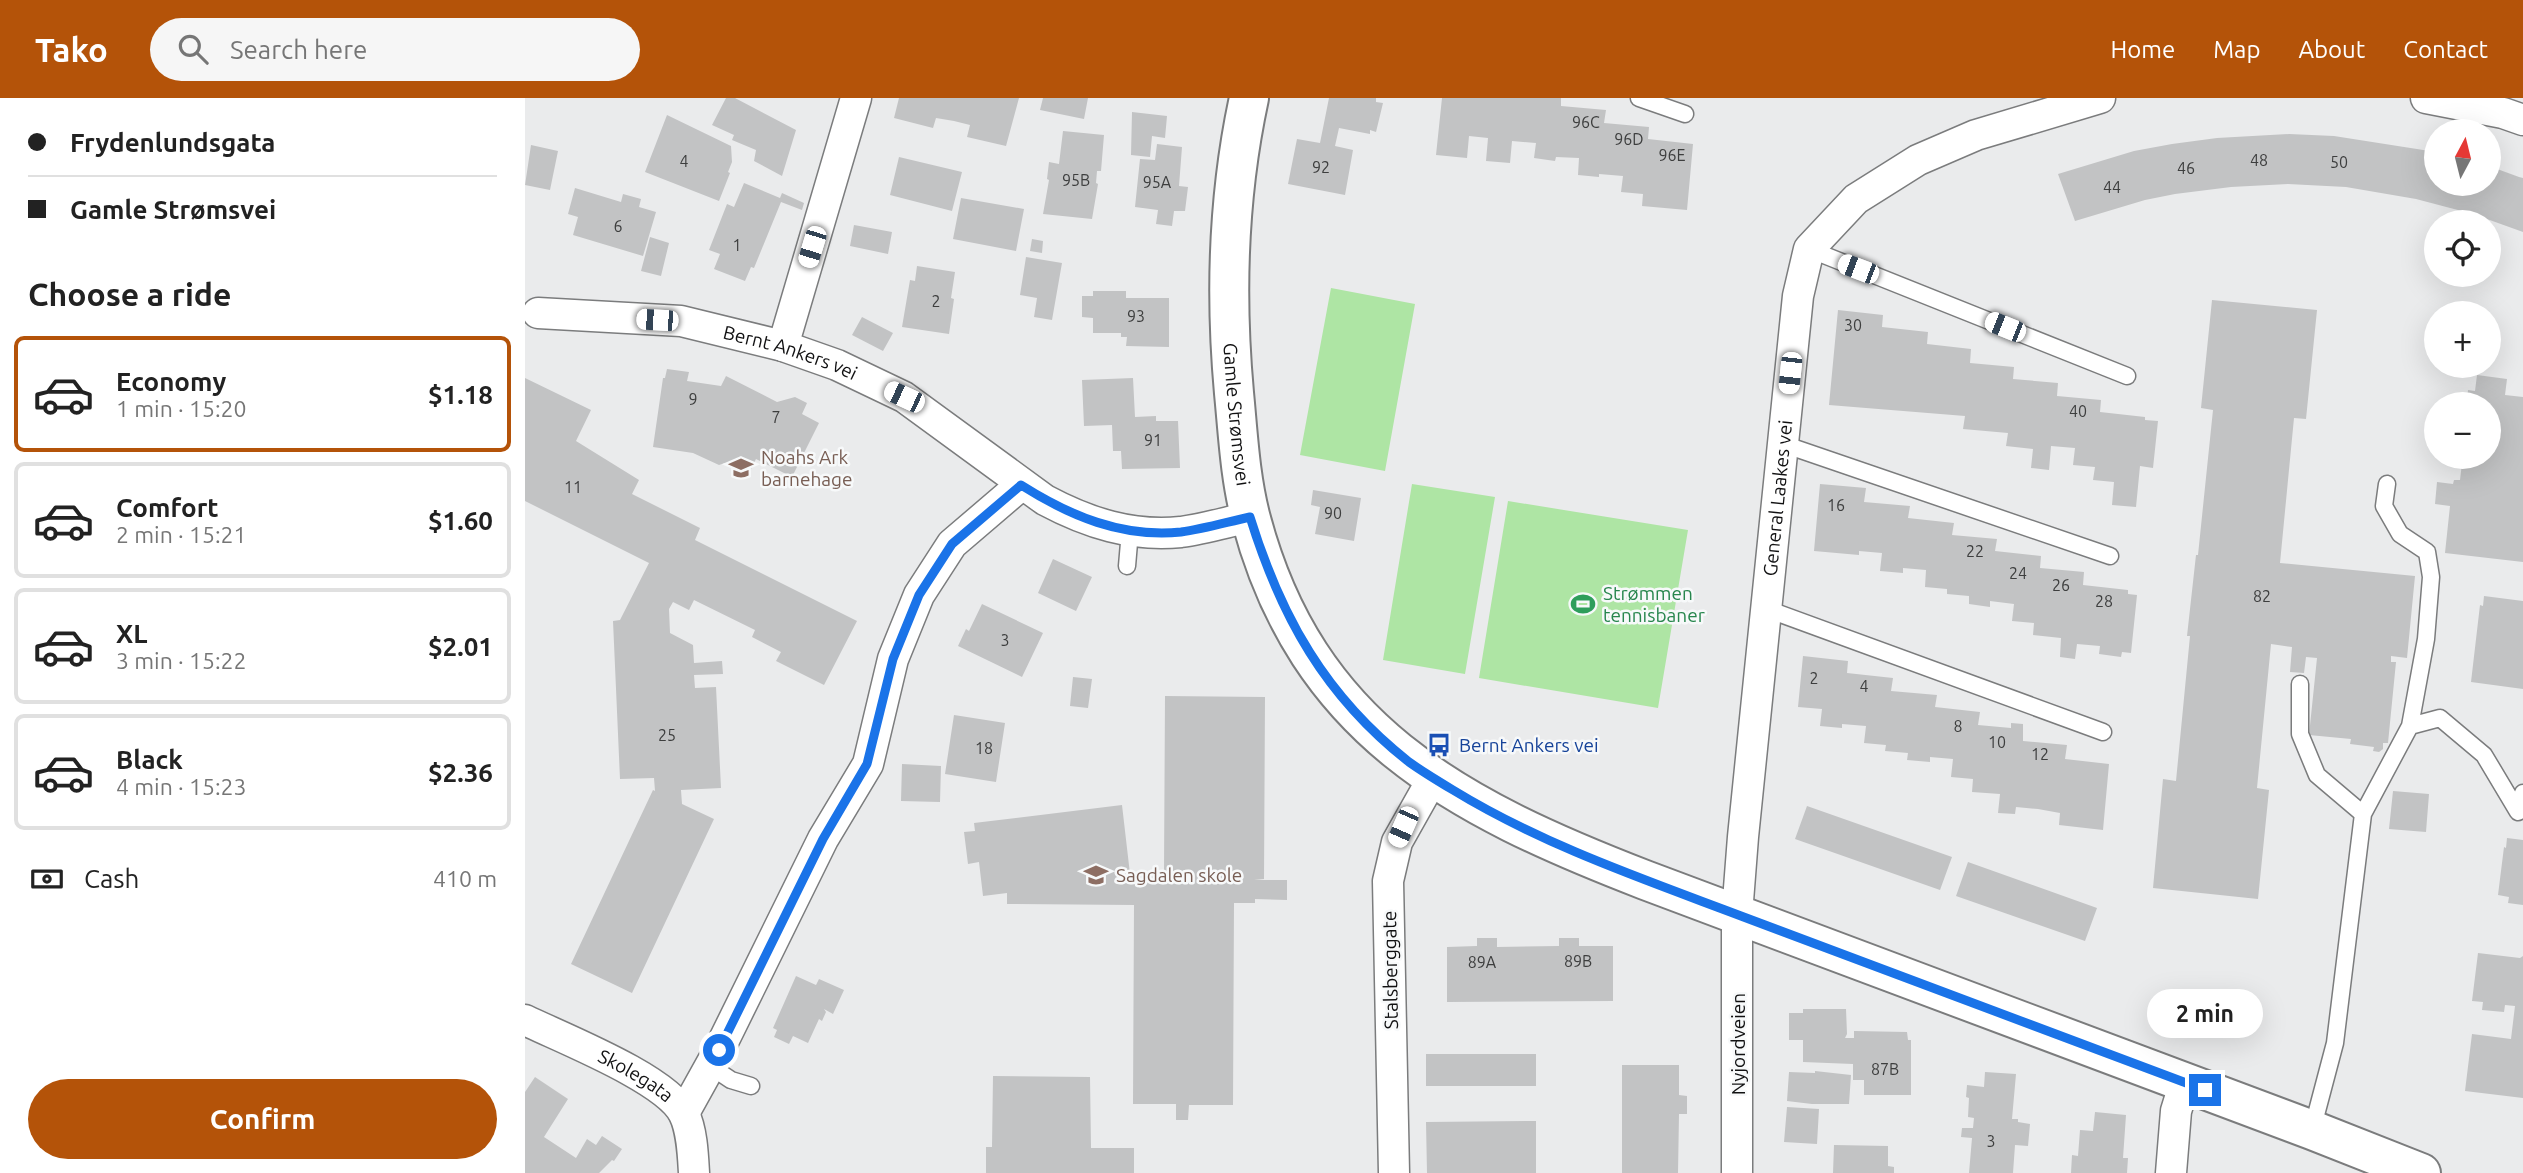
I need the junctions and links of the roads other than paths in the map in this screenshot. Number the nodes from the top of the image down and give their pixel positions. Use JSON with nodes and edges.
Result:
{"nodes":[{"id":1,"x":856,"y":98,"type":"edge"},
{"id":2,"x":1249,"y":98,"type":"edge"},
{"id":3,"x":1639,"y":98,"type":"edge"},
{"id":4,"x":2100,"y":98,"type":"edge"},
{"id":5,"x":2426,"y":98,"type":"edge"},
{"id":6,"x":1685,"y":114,"type":"dead end"},
{"id":7,"x":2523,"y":120,"type":"edge"},
{"id":8,"x":1809,"y":249,"type":"junction"},
{"id":9,"x":538,"y":313,"type":"dead end"},
{"id":10,"x":783,"y":346,"type":"junction"},
{"id":11,"x":2127,"y":376,"type":"dead end"},
{"id":12,"x":1783,"y":444,"type":"junction"},
{"id":13,"x":2387,"y":484,"type":"dead end"},
{"id":14,"x":1021,"y":485,"type":"junction"},
{"id":15,"x":1250,"y":517,"type":"junction"},
{"id":16,"x":1130,"y":531,"type":"junction"},
{"id":17,"x":2110,"y":556,"type":"dead end"},
{"id":18,"x":1127,"y":566,"type":"dead end"},
{"id":19,"x":1767,"y":609,"type":"junction"},
{"id":20,"x":2300,"y":684,"type":"dead end"},
{"id":21,"x":2410,"y":726,"type":"junction"},
{"id":22,"x":2103,"y":732,"type":"dead end"},
{"id":23,"x":1433,"y":778,"type":"junction"},
{"id":24,"x":2523,"y":793,"type":"edge"},
{"id":25,"x":2363,"y":814,"type":"junction"},
{"id":26,"x":1737,"y":914,"type":"junction"},
{"id":27,"x":525,"y":1020,"type":"edge"},
{"id":28,"x":710,"y":1066,"type":"junction"},
{"id":29,"x":2185,"y":1082,"type":"junction"},
{"id":30,"x":751,"y":1086,"type":"dead end"},
{"id":31,"x":684,"y":1113,"type":"junction"},
{"id":32,"x":2312,"y":1130,"type":"junction"},
{"id":33,"x":694,"y":1173,"type":"edge"},
{"id":34,"x":1394,"y":1173,"type":"edge"},
{"id":35,"x":1737,"y":1173,"type":"edge"},
{"id":36,"x":2171,"y":1173,"type":"edge"},
{"id":37,"x":2421,"y":1173,"type":"edge"}],
"edges":[{"from":1,"to":10,"type":"street"},
{"from":2,"to":15,"type":"street","name":"Gamle Strømsvei"},
{"from":3,"to":6,"type":"lane"},
{"from":4,"to":8,"type":"street"},
{"from":5,"to":7,"type":"street"},
{"from":8,"to":11,"type":"lane"},
{"from":8,"to":12,"type":"street","name":"General Laakes vei"},
{"from":9,"to":10,"type":"street","name":"Bernt Ankers vei"},
{"from":10,"to":14,"type":"street","name":"Bernt Ankers vei"},
{"from":12,"to":17,"type":"lane"},
{"from":12,"to":19,"type":"street","name":"General Laakes vei"},
{"from":13,"to":21,"type":"lane"},
{"from":14,"to":16,"type":"street","name":"Bernt Ankers vei"},
{"from":14,"to":28,"type":"street"},
{"from":15,"to":16,"type":"street","name":"Bernt Ankers vei"},
{"from":15,"to":23,"type":"street","name":"Gamle Strømsvei"},
{"from":16,"to":18,"type":"lane"},
{"from":19,"to":22,"type":"lane"},
{"from":19,"to":26,"type":"street","name":"General Laakes vei"},
{"from":20,"to":25,"type":"lane"},
{"from":21,"to":24,"type":"lane"},
{"from":21,"to":25,"type":"lane"},
{"from":23,"to":26,"type":"street","name":"Gamle Strømsvei"},
{"from":23,"to":34,"type":"street","name":"Stalsberggate"},
{"from":25,"to":32,"type":"lane"},
{"from":26,"to":29,"type":"street","name":"Gamle Strømsvei"},
{"from":26,"to":35,"type":"street","name":"Nyjordveien"},
{"from":27,"to":31,"type":"street","name":"Skolegata"},
{"from":28,"to":30,"type":"lane"},
{"from":28,"to":31,"type":"street"},
{"from":29,"to":32,"type":"street","name":"Gamle Strømsvei"},
{"from":29,"to":36,"type":"street"},
{"from":31,"to":33,"type":"street","name":"Skolegata"},
{"from":32,"to":37,"type":"street","name":"Gamle Strømsvei"}]}
